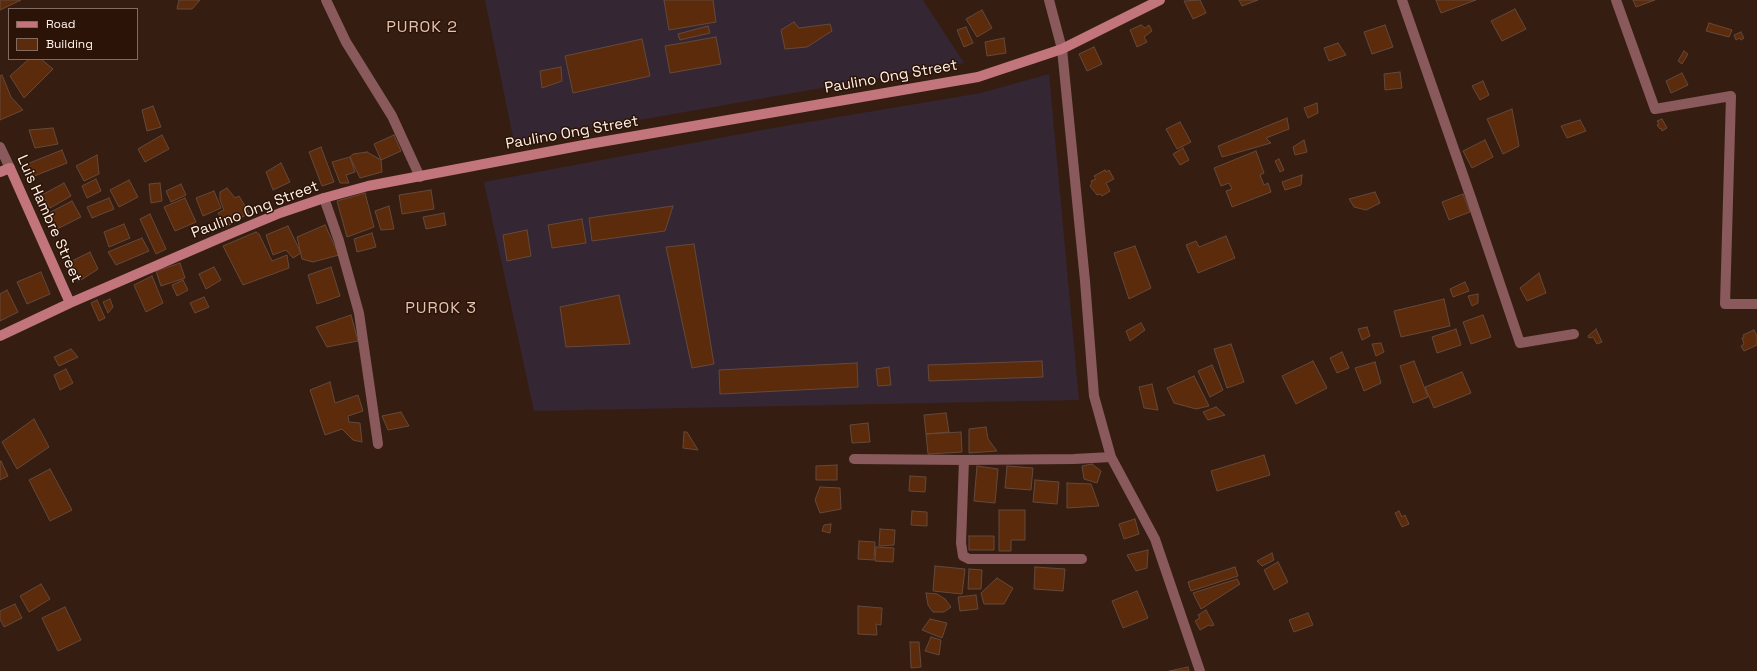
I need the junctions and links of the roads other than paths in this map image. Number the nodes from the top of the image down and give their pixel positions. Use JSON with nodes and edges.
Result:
{"nodes":[{"id":1,"x":326,"y":0,"type":"edge"},
{"id":2,"x":1049,"y":0,"type":"edge"},
{"id":3,"x":1160,"y":0,"type":"edge"},
{"id":4,"x":1402,"y":0,"type":"edge"},
{"id":5,"x":1616,"y":0,"type":"edge"},
{"id":6,"x":1062,"y":49,"type":"junction"},
{"id":7,"x":0,"y":147,"type":"edge"},
{"id":8,"x":10,"y":168,"type":"junction"},
{"id":9,"x":0,"y":172,"type":"edge"},
{"id":10,"x":420,"y":176,"type":"junction"},
{"id":11,"x":324,"y":198,"type":"junction"},
{"id":12,"x":70,"y":303,"type":"junction"},
{"id":13,"x":1757,"y":304,"type":"edge"},
{"id":14,"x":1574,"y":334,"type":"dead end"},
{"id":15,"x":0,"y":336,"type":"edge"},
{"id":16,"x":378,"y":444,"type":"dead end"},
{"id":17,"x":1111,"y":457,"type":"junction"},
{"id":18,"x":854,"y":459,"type":"dead end"},
{"id":19,"x":964,"y":460,"type":"junction"},
{"id":20,"x":1082,"y":559,"type":"dead end"},
{"id":21,"x":1200,"y":671,"type":"edge"}],
"edges":[{"from":1,"to":10,"type":"street"},
{"from":2,"to":6,"type":"street"},
{"from":3,"to":6,"type":"street","name":"Paulino Ong Street"},
{"from":4,"to":14,"type":"street"},
{"from":5,"to":13,"type":"street"},
{"from":6,"to":10,"type":"street","name":"Paulino Ong Street"},
{"from":6,"to":17,"type":"street"},
{"from":7,"to":8,"type":"street","name":"Luis Hambre Street"},
{"from":8,"to":9,"type":"street"},
{"from":8,"to":12,"type":"street","name":"Luis Hambre Street"},
{"from":10,"to":11,"type":"street","name":"Paulino Ong Street"},
{"from":11,"to":12,"type":"street","name":"Paulino Ong Street"},
{"from":11,"to":16,"type":"street"},
{"from":12,"to":15,"type":"street","name":"Paulino Ong Street"},
{"from":17,"to":19,"type":"street"},
{"from":17,"to":21,"type":"street"},
{"from":18,"to":19,"type":"street"},
{"from":19,"to":20,"type":"street"}]}
